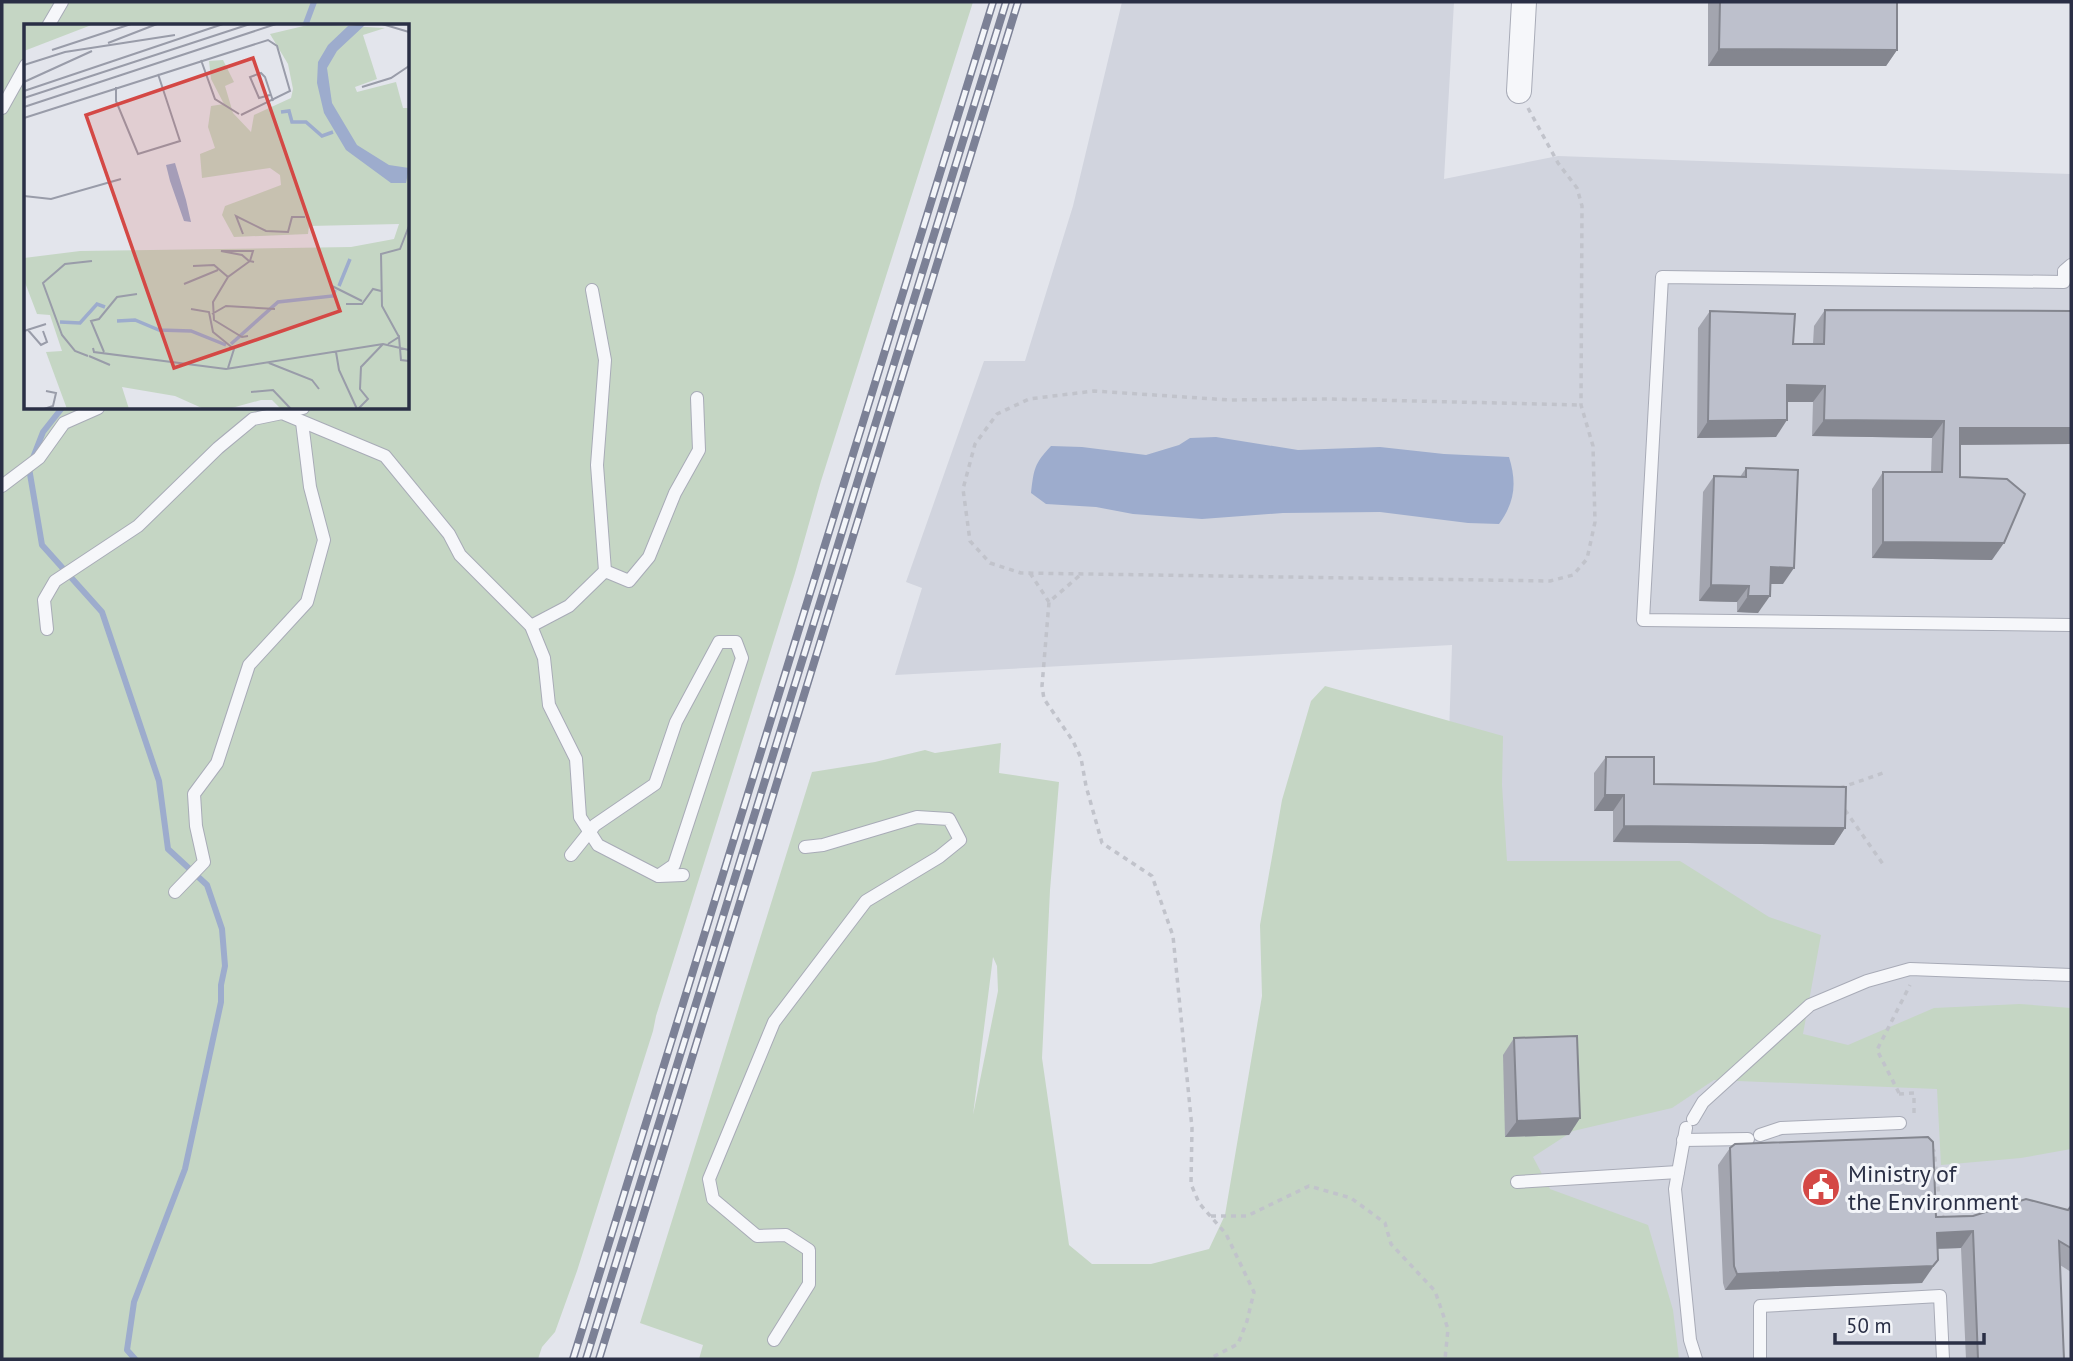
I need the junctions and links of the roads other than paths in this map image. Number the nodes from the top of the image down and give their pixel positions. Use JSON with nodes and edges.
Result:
{"nodes":[{"id":1,"x":62,"y":2,"type":"edge"},
{"id":2,"x":1524,"y":2,"type":"edge"},
{"id":3,"x":49,"y":24,"type":"edge"},
{"id":4,"x":24,"y":69,"type":"edge"},
{"id":5,"x":1520,"y":91,"type":"road end"},
{"id":6,"x":2,"y":108,"type":"edge"},
{"id":7,"x":2071,"y":265,"type":"edge"},
{"id":8,"x":592,"y":290,"type":"dead end"},
{"id":9,"x":697,"y":398,"type":"dead end"},
{"id":10,"x":93,"y":410,"type":"edge"},
{"id":11,"x":278,"y":410,"type":"edge"},
{"id":12,"x":302,"y":422,"type":"junction"},
{"id":13,"x":3,"y":485,"type":"edge"},
{"id":14,"x":605,"y":571,"type":"junction"},
{"id":15,"x":2071,"y":625,"type":"edge"},
{"id":16,"x":531,"y":626,"type":"junction"},
{"id":17,"x":47,"y":629,"type":"dead end"},
{"id":18,"x":589,"y":832,"type":"junction"},
{"id":19,"x":805,"y":847,"type":"dead end"},
{"id":20,"x":572,"y":855,"type":"dead end"},
{"id":21,"x":683,"y":875,"type":"dead end"},
{"id":22,"x":658,"y":876,"type":"junction"},
{"id":23,"x":174,"y":892,"type":"dead end"},
{"id":24,"x":2071,"y":975,"type":"edge"},
{"id":25,"x":1900,"y":1123,"type":"dead end"},
{"id":26,"x":1687,"y":1129,"type":"junction"},
{"id":27,"x":1678,"y":1172,"type":"junction"},
{"id":28,"x":1517,"y":1182,"type":"dead end"},
{"id":29,"x":774,"y":1340,"type":"dead end"},
{"id":30,"x":1696,"y":1359,"type":"edge"},
{"id":31,"x":1760,"y":1359,"type":"edge"},
{"id":32,"x":1943,"y":1359,"type":"edge"}],
"edges":[{"from":1,"to":3,"type":"lane"},
{"from":2,"to":5,"type":"street"},
{"from":4,"to":6,"type":"lane"},
{"from":7,"to":15,"type":"lane"},
{"from":8,"to":14,"type":"lane"},
{"from":9,"to":14,"type":"lane"},
{"from":10,"to":13,"type":"lane"},
{"from":11,"to":12,"type":"lane"},
{"from":11,"to":17,"type":"lane"},
{"from":12,"to":16,"type":"lane"},
{"from":12,"to":23,"type":"lane"},
{"from":14,"to":16,"type":"lane"},
{"from":16,"to":18,"type":"lane"},
{"from":18,"to":20,"type":"lane"},
{"from":18,"to":22,"type":"lane"},
{"from":18,"to":22,"type":"lane"},
{"from":19,"to":29,"type":"lane"},
{"from":21,"to":22,"type":"lane"},
{"from":24,"to":26,"type":"lane"},
{"from":25,"to":26,"type":"lane"},
{"from":26,"to":27,"type":"lane"},
{"from":27,"to":28,"type":"lane"},
{"from":27,"to":30,"type":"lane"},
{"from":31,"to":32,"type":"lane"}]}
